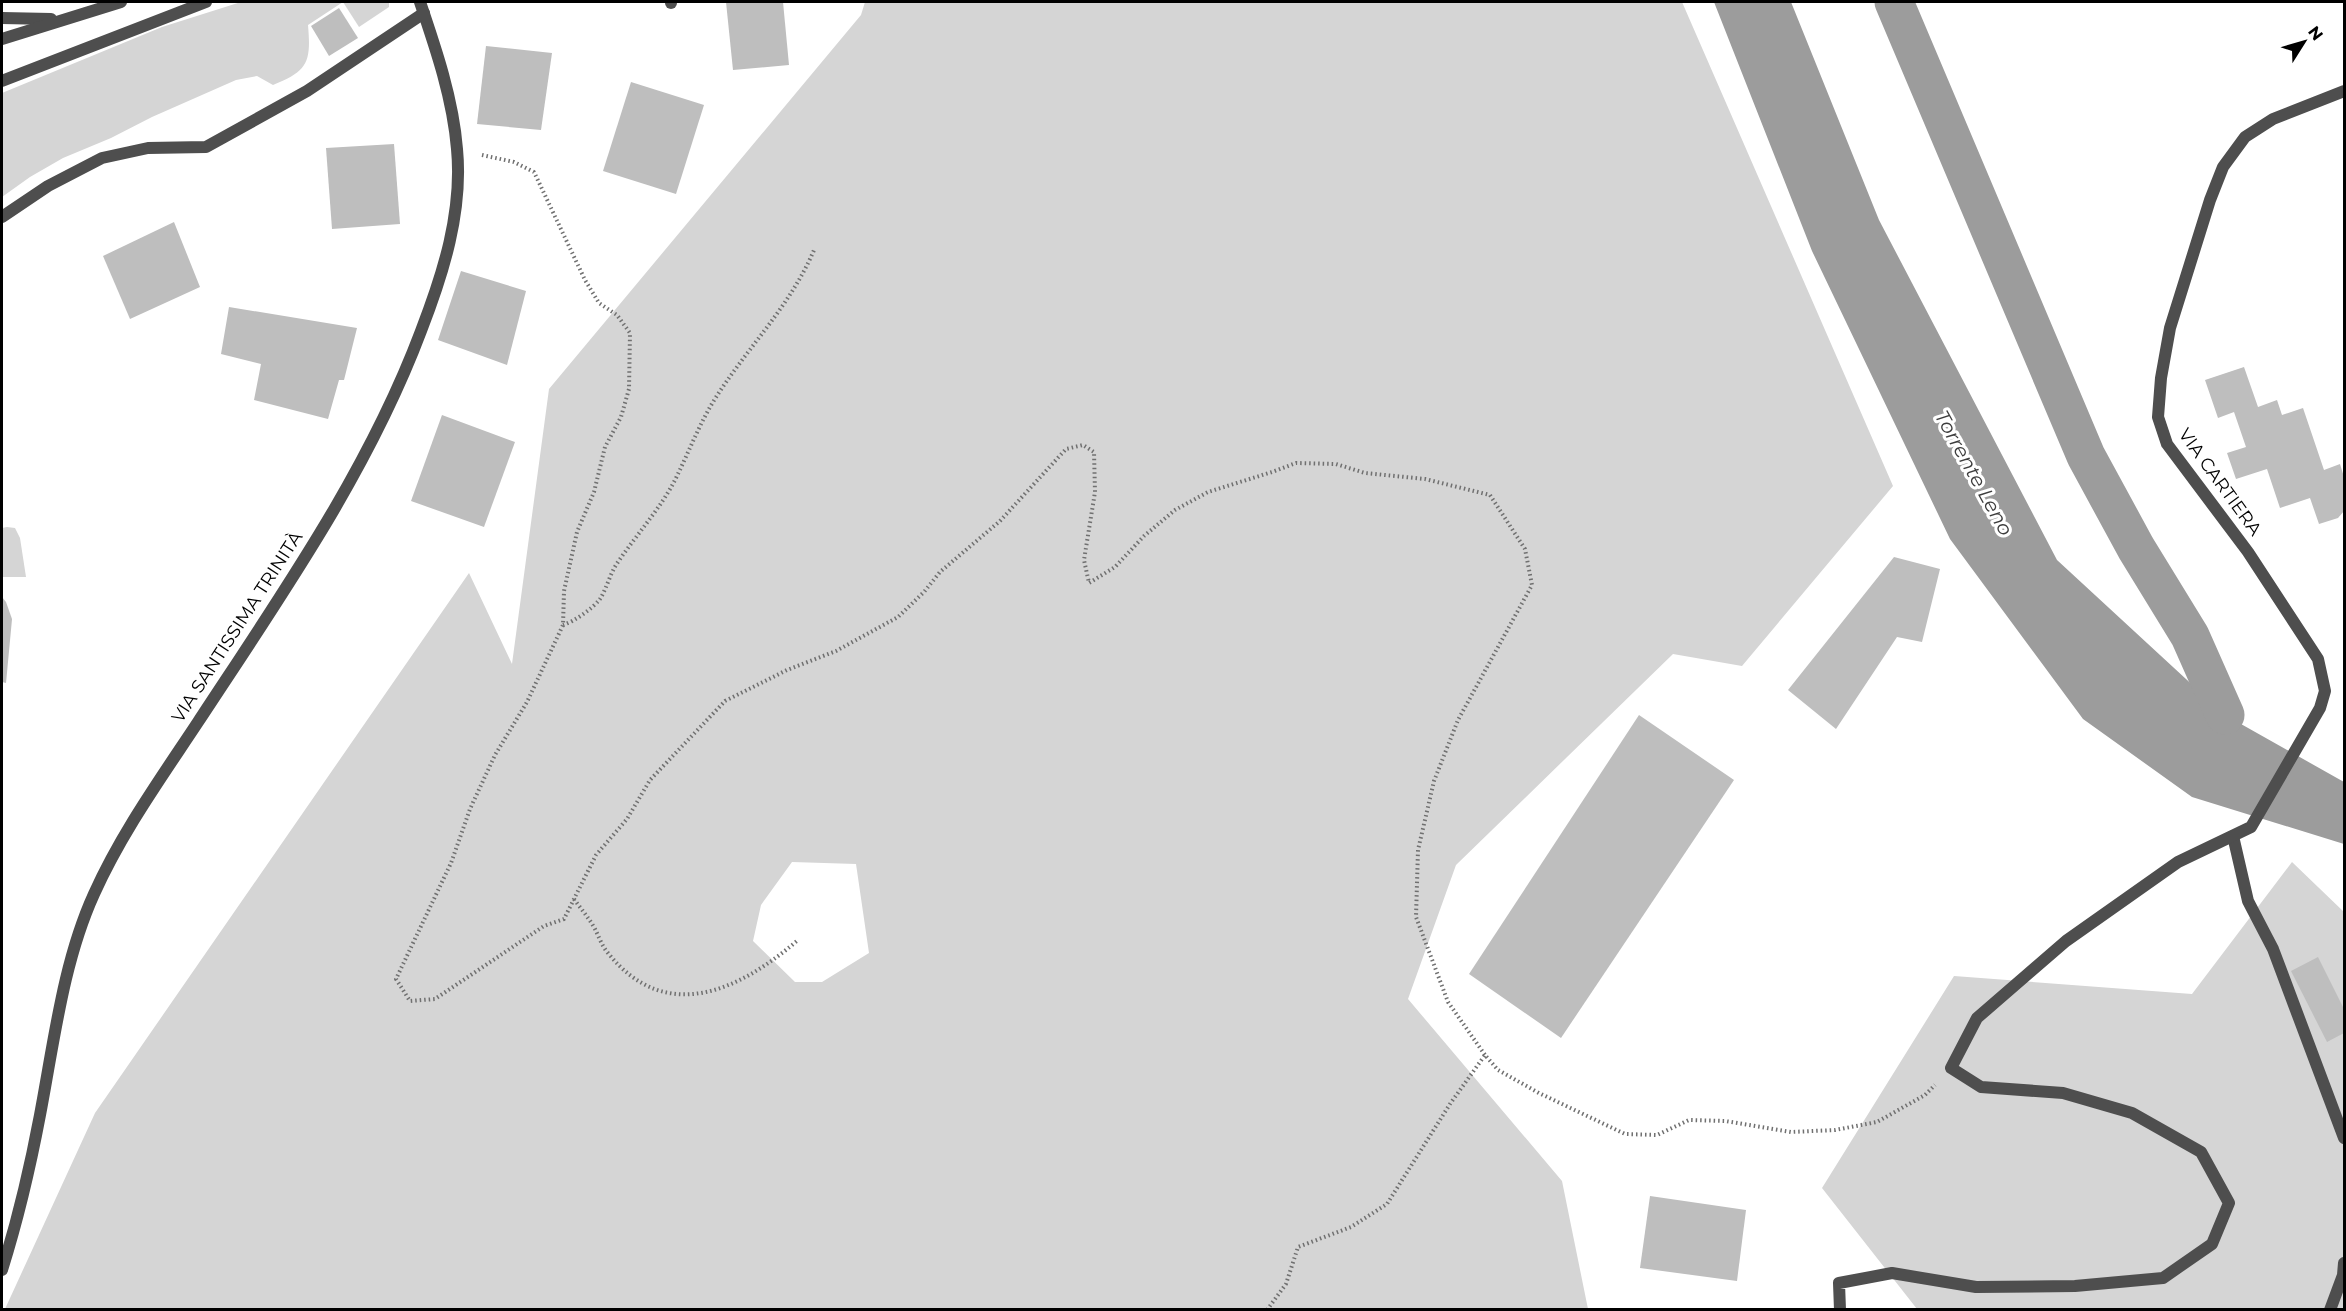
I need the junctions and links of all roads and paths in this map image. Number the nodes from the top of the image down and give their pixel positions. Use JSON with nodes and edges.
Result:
{"nodes":[{"id":1,"x":121,"y":2,"type":"edge"},
{"id":2,"x":206,"y":2,"type":"edge"},
{"id":3,"x":422,"y":7,"type":"edge"},
{"id":4,"x":2,"y":18,"type":"edge"},
{"id":5,"x":61,"y":19,"type":"junction"},
{"id":6,"x":2,"y":39,"type":"edge"},
{"id":7,"x":2,"y":81,"type":"edge"},
{"id":8,"x":2344,"y":91,"type":"edge"},
{"id":9,"x":458,"y":151,"type":"junction"},
{"id":10,"x":2,"y":217,"type":"edge"},
{"id":11,"x":814,"y":250,"type":"dead end"},
{"id":12,"x":563,"y":625,"type":"junction"},
{"id":13,"x":2233,"y":836,"type":"junction"},
{"id":14,"x":574,"y":899,"type":"junction"},
{"id":15,"x":798,"y":940,"type":"dead end"},
{"id":16,"x":1485,"y":1055,"type":"junction"},
{"id":17,"x":1952,"y":1068,"type":"junction"},
{"id":18,"x":2344,"y":1138,"type":"edge"},
{"id":19,"x":2344,"y":1263,"type":"edge"},
{"id":20,"x":2,"y":1270,"type":"edge"},
{"id":21,"x":1267,"y":1310,"type":"edge"},
{"id":22,"x":1840,"y":1310,"type":"edge"},
{"id":23,"x":2330,"y":1310,"type":"edge"}],
"edges":[{"from":1,"to":5,"type":"street"},
{"from":2,"to":7,"type":"street"},
{"from":3,"to":9,"type":"street","name":"VIA SANTISSIMA TRINITÀ"},
{"from":3,"to":10,"type":"street"},
{"from":4,"to":5,"type":"street"},
{"from":5,"to":6,"type":"street"},
{"from":8,"to":13,"type":"street","name":"VIA CARTIERA"},
{"from":9,"to":12,"type":"path"},
{"from":9,"to":20,"type":"street","name":"VIA SANTISSIMA TRINITÀ"},
{"from":11,"to":12,"type":"path"},
{"from":12,"to":14,"type":"path"},
{"from":13,"to":17,"type":"street"},
{"from":13,"to":18,"type":"street"},
{"from":14,"to":15,"type":"path"},
{"from":14,"to":16,"type":"path"},
{"from":16,"to":17,"type":"path"},
{"from":16,"to":21,"type":"path"},
{"from":17,"to":22,"type":"street"},
{"from":19,"to":23,"type":"street"}]}
